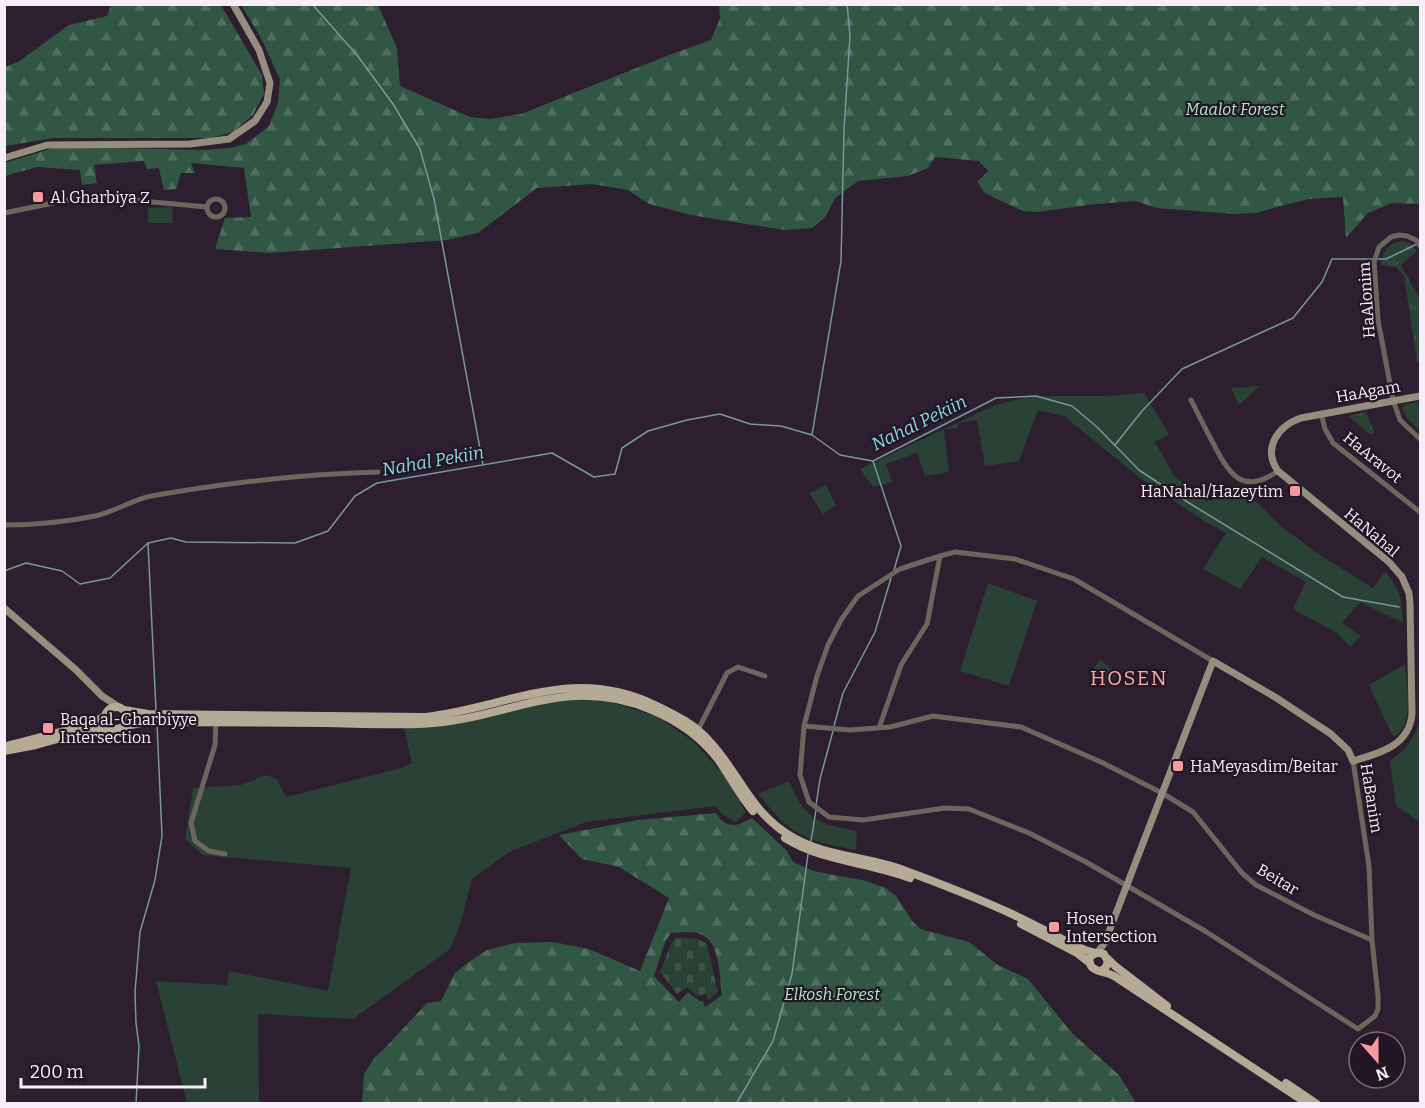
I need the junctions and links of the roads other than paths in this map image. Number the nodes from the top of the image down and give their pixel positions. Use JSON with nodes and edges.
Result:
{"nodes":[{"id":1,"x":233,"y":4,"type":"edge"},
{"id":2,"x":4,"y":158,"type":"edge"},
{"id":3,"x":207,"y":207,"type":"dead end"},
{"id":4,"x":4,"y":213,"type":"edge"},
{"id":5,"x":1420,"y":246,"type":"edge"},
{"id":6,"x":1420,"y":396,"type":"edge"},
{"id":7,"x":1191,"y":400,"type":"dead end"},
{"id":8,"x":1393,"y":400,"type":"junction"},
{"id":9,"x":1321,"y":413,"type":"junction"},
{"id":10,"x":1420,"y":439,"type":"edge"},
{"id":11,"x":1278,"y":471,"type":"junction"},
{"id":12,"x":378,"y":472,"type":"dead end"},
{"id":13,"x":1420,"y":512,"type":"edge"},
{"id":14,"x":4,"y":525,"type":"edge"},
{"id":15,"x":940,"y":556,"type":"junction"},
{"id":16,"x":4,"y":608,"type":"edge"},
{"id":17,"x":1213,"y":662,"type":"junction"},
{"id":18,"x":765,"y":676,"type":"dead end"},
{"id":19,"x":102,"y":696,"type":"junction"},
{"id":20,"x":121,"y":709,"type":"junction"},
{"id":21,"x":105,"y":715,"type":"junction"},
{"id":22,"x":205,"y":715,"type":"junction"},
{"id":23,"x":216,"y":722,"type":"junction"},
{"id":24,"x":125,"y":726,"type":"junction"},
{"id":25,"x":804,"y":726,"type":"junction"},
{"id":26,"x":879,"y":728,"type":"junction"},
{"id":27,"x":111,"y":729,"type":"junction"},
{"id":28,"x":698,"y":730,"type":"junction"},
{"id":29,"x":4,"y":748,"type":"edge"},
{"id":30,"x":1353,"y":761,"type":"junction"},
{"id":31,"x":1162,"y":793,"type":"junction"},
{"id":32,"x":225,"y":854,"type":"dead end"},
{"id":33,"x":1126,"y":886,"type":"junction"},
{"id":34,"x":1372,"y":940,"type":"junction"},
{"id":35,"x":1105,"y":942,"type":"junction"},
{"id":36,"x":1097,"y":952,"type":"junction"},
{"id":37,"x":1107,"y":957,"type":"junction"},
{"id":38,"x":1090,"y":963,"type":"junction"},
{"id":39,"x":1101,"y":971,"type":"junction"},
{"id":40,"x":1308,"y":1104,"type":"edge"},
{"id":41,"x":1317,"y":1104,"type":"edge"}],
"edges":[{"from":1,"to":2,"type":"street"},
{"from":3,"to":4,"type":"street"},
{"from":5,"to":8,"type":"street","name":"HaAlonim"},
{"from":6,"to":8,"type":"street","name":"HaAgam"},
{"from":7,"to":11,"type":"street"},
{"from":8,"to":9,"type":"street","name":"HaAgam"},
{"from":8,"to":10,"type":"street"},
{"from":9,"to":11,"type":"street"},
{"from":9,"to":13,"type":"street","name":"HaAravot"},
{"from":11,"to":30,"type":"street","name":"HaNahal"},
{"from":12,"to":14,"type":"street"},
{"from":15,"to":17,"type":"street"},
{"from":15,"to":25,"type":"street"},
{"from":15,"to":26,"type":"street"},
{"from":16,"to":19,"type":"street"},
{"from":17,"to":30,"type":"street","name":"HaBanim"},
{"from":17,"to":31,"type":"street"},
{"from":18,"to":28,"type":"street"},
{"from":19,"to":20,"type":"street"},
{"from":19,"to":21,"type":"street"},
{"from":20,"to":21,"type":"main road"},
{"from":20,"to":22,"type":"main road"},
{"from":20,"to":24,"type":"main road"},
{"from":21,"to":27,"type":"main road"},
{"from":21,"to":29,"type":"main road"},
{"from":22,"to":23,"type":"street"},
{"from":22,"to":28,"type":"main road"},
{"from":23,"to":24,"type":"main road"},
{"from":23,"to":32,"type":"street"},
{"from":23,"to":38,"type":"main road"},
{"from":24,"to":27,"type":"main road"},
{"from":25,"to":26,"type":"street","name":"Beitar"},
{"from":25,"to":33,"type":"street"},
{"from":26,"to":31,"type":"street","name":"Beitar"},
{"from":27,"to":29,"type":"main road"},
{"from":28,"to":36,"type":"main road"},
{"from":30,"to":34,"type":"street","name":"HaBanim"},
{"from":31,"to":33,"type":"street"},
{"from":31,"to":34,"type":"street","name":"Beitar"},
{"from":33,"to":34,"type":"street","name":"HaBanim"},
{"from":33,"to":35,"type":"street"},
{"from":35,"to":36,"type":"street"},
{"from":35,"to":37,"type":"street"},
{"from":36,"to":37,"type":"main road"},
{"from":36,"to":38,"type":"main road"},
{"from":37,"to":39,"type":"main road"},
{"from":37,"to":41,"type":"main road"},
{"from":38,"to":39,"type":"main road"},
{"from":39,"to":40,"type":"main road"}]}
